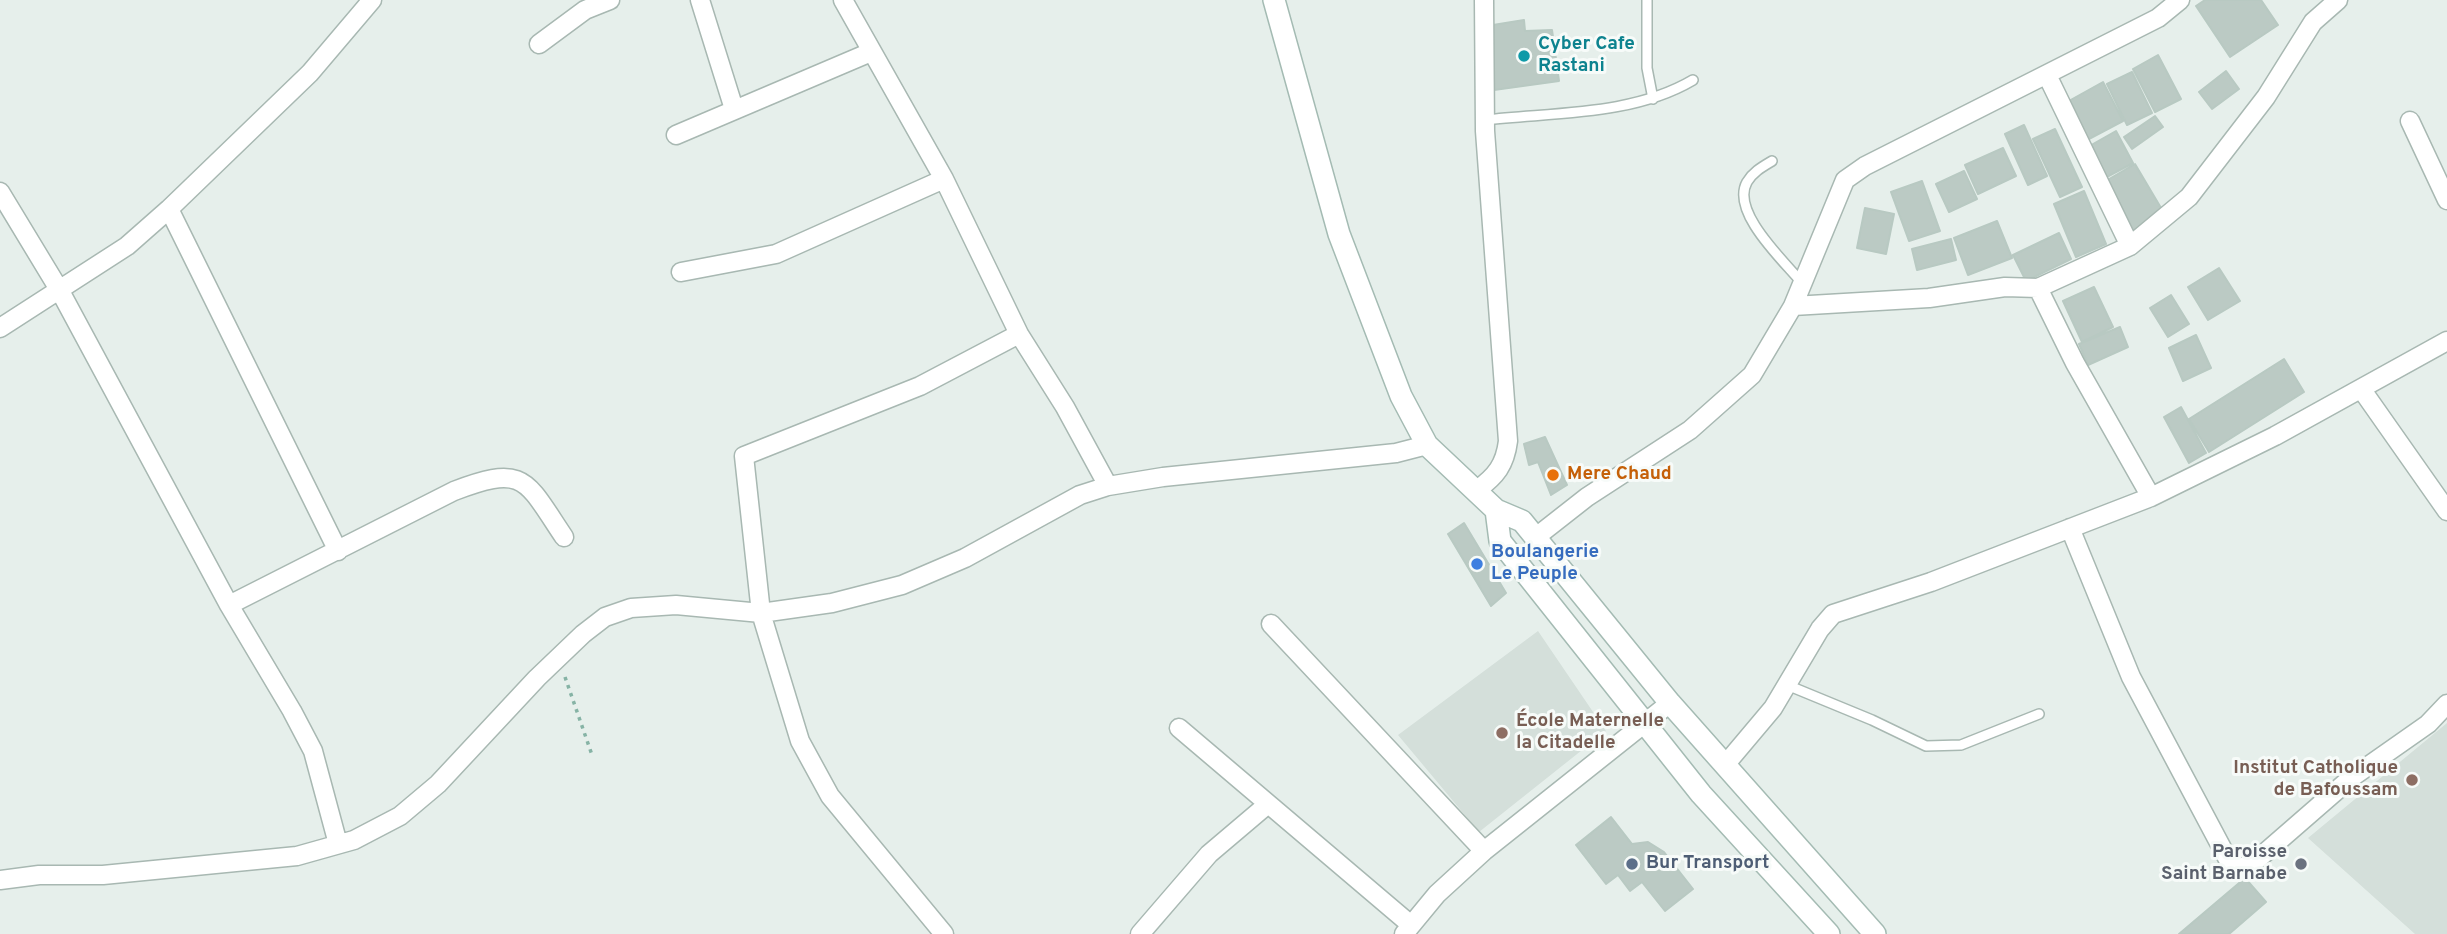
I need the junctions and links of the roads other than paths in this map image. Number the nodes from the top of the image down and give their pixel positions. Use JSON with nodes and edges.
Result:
{"nodes":[{"id":1,"x":372,"y":0,"type":"edge"},
{"id":2,"x":610,"y":0,"type":"edge"},
{"id":3,"x":700,"y":0,"type":"edge"},
{"id":4,"x":843,"y":0,"type":"edge"},
{"id":5,"x":1274,"y":0,"type":"edge"},
{"id":6,"x":1484,"y":0,"type":"edge"},
{"id":7,"x":1647,"y":0,"type":"edge"},
{"id":8,"x":2180,"y":0,"type":"edge"},
{"id":9,"x":2338,"y":0,"type":"edge"},
{"id":10,"x":582,"y":5,"type":"edge"},
{"id":11,"x":539,"y":44,"type":"dead end"},
{"id":12,"x":871,"y":52,"type":"junction"},
{"id":13,"x":2047,"y":75,"type":"junction"},
{"id":14,"x":1693,"y":80,"type":"dead end"},
{"id":15,"x":1653,"y":99,"type":"junction"},
{"id":16,"x":734,"y":109,"type":"junction"},
{"id":17,"x":1485,"y":120,"type":"junction"},
{"id":18,"x":2410,"y":121,"type":"dead end"},
{"id":19,"x":676,"y":135,"type":"dead end"},
{"id":20,"x":1772,"y":161,"type":"dead end"},
{"id":21,"x":944,"y":179,"type":"junction"},
{"id":22,"x":0,"y":192,"type":"edge"},
{"id":23,"x":2447,"y":200,"type":"edge"},
{"id":24,"x":169,"y":209,"type":"junction"},
{"id":25,"x":2130,"y":246,"type":"junction"},
{"id":26,"x":681,"y":272,"type":"dead end"},
{"id":27,"x":1804,"y":284,"type":"junction"},
{"id":28,"x":2038,"y":288,"type":"junction"},
{"id":29,"x":60,"y":291,"type":"junction"},
{"id":30,"x":1793,"y":306,"type":"junction"},
{"id":31,"x":0,"y":328,"type":"edge"},
{"id":32,"x":1019,"y":334,"type":"junction"},
{"id":33,"x":2447,"y":341,"type":"edge"},
{"id":34,"x":2362,"y":390,"type":"junction"},
{"id":35,"x":1427,"y":445,"type":"junction"},
{"id":36,"x":1108,"y":486,"type":"junction"},
{"id":37,"x":1476,"y":490,"type":"junction"},
{"id":38,"x":2151,"y":497,"type":"junction"},
{"id":39,"x":1496,"y":510,"type":"junction"},
{"id":40,"x":2447,"y":511,"type":"edge"},
{"id":41,"x":2070,"y":528,"type":"junction"},
{"id":42,"x":564,"y":537,"type":"dead end"},
{"id":43,"x":1536,"y":537,"type":"junction"},
{"id":44,"x":338,"y":551,"type":"junction"},
{"id":45,"x":229,"y":605,"type":"junction"},
{"id":46,"x":761,"y":614,"type":"junction"},
{"id":47,"x":1271,"y":624,"type":"dead end"},
{"id":48,"x":1787,"y":685,"type":"junction"},
{"id":49,"x":1670,"y":704,"type":"junction"},
{"id":50,"x":2447,"y":704,"type":"edge"},
{"id":51,"x":2039,"y":714,"type":"dead end"},
{"id":52,"x":1646,"y":724,"type":"junction"},
{"id":53,"x":1179,"y":728,"type":"dead end"},
{"id":54,"x":1725,"y":765,"type":"junction"},
{"id":55,"x":1268,"y":804,"type":"junction"},
{"id":56,"x":338,"y":844,"type":"junction"},
{"id":57,"x":1484,"y":851,"type":"junction"},
{"id":58,"x":0,"y":880,"type":"edge"},
{"id":59,"x":1408,"y":930,"type":"edge"},
{"id":60,"x":944,"y":934,"type":"edge"},
{"id":61,"x":1140,"y":934,"type":"edge"},
{"id":62,"x":1829,"y":934,"type":"edge"},
{"id":63,"x":1875,"y":934,"type":"edge"}],
"edges":[{"from":1,"to":24,"type":"street"},
{"from":2,"to":10,"type":"street"},
{"from":3,"to":16,"type":"street"},
{"from":4,"to":12,"type":"street"},
{"from":5,"to":35,"type":"street"},
{"from":6,"to":17,"type":"street"},
{"from":7,"to":15,"type":"lane"},
{"from":8,"to":13,"type":"street"},
{"from":9,"to":25,"type":"street"},
{"from":10,"to":11,"type":"street"},
{"from":12,"to":16,"type":"street"},
{"from":12,"to":21,"type":"street"},
{"from":13,"to":25,"type":"street"},
{"from":13,"to":27,"type":"street"},
{"from":14,"to":15,"type":"lane"},
{"from":15,"to":17,"type":"lane"},
{"from":16,"to":19,"type":"street"},
{"from":17,"to":37,"type":"street"},
{"from":18,"to":23,"type":"street"},
{"from":20,"to":27,"type":"lane"},
{"from":21,"to":26,"type":"street"},
{"from":21,"to":32,"type":"street"},
{"from":22,"to":29,"type":"street"},
{"from":24,"to":29,"type":"street"},
{"from":24,"to":44,"type":"street"},
{"from":25,"to":28,"type":"street"},
{"from":27,"to":30,"type":"street"},
{"from":28,"to":30,"type":"street"},
{"from":28,"to":38,"type":"street"},
{"from":29,"to":31,"type":"street"},
{"from":29,"to":45,"type":"street"},
{"from":30,"to":43,"type":"street"},
{"from":32,"to":36,"type":"street"},
{"from":32,"to":46,"type":"street"},
{"from":33,"to":34,"type":"street"},
{"from":34,"to":38,"type":"street"},
{"from":34,"to":40,"type":"street"},
{"from":35,"to":36,"type":"street"},
{"from":35,"to":37,"type":"street"},
{"from":36,"to":46,"type":"street"},
{"from":37,"to":39,"type":"street"},
{"from":38,"to":41,"type":"street"},
{"from":39,"to":43,"type":"street"},
{"from":39,"to":52,"type":"street"},
{"from":41,"to":48,"type":"street"},
{"from":41,"to":50,"type":"street"},
{"from":42,"to":44,"type":"street"},
{"from":43,"to":49,"type":"street"},
{"from":44,"to":45,"type":"street"},
{"from":45,"to":56,"type":"street"},
{"from":46,"to":56,"type":"street"},
{"from":46,"to":60,"type":"street"},
{"from":47,"to":57,"type":"street"},
{"from":48,"to":51,"type":"lane"},
{"from":48,"to":54,"type":"street"},
{"from":49,"to":52,"type":"street"},
{"from":49,"to":54,"type":"street"},
{"from":52,"to":57,"type":"street"},
{"from":52,"to":62,"type":"street"},
{"from":53,"to":55,"type":"street"},
{"from":54,"to":63,"type":"street"},
{"from":55,"to":59,"type":"street"},
{"from":55,"to":61,"type":"street"},
{"from":56,"to":58,"type":"street"},
{"from":57,"to":59,"type":"street"}]}
